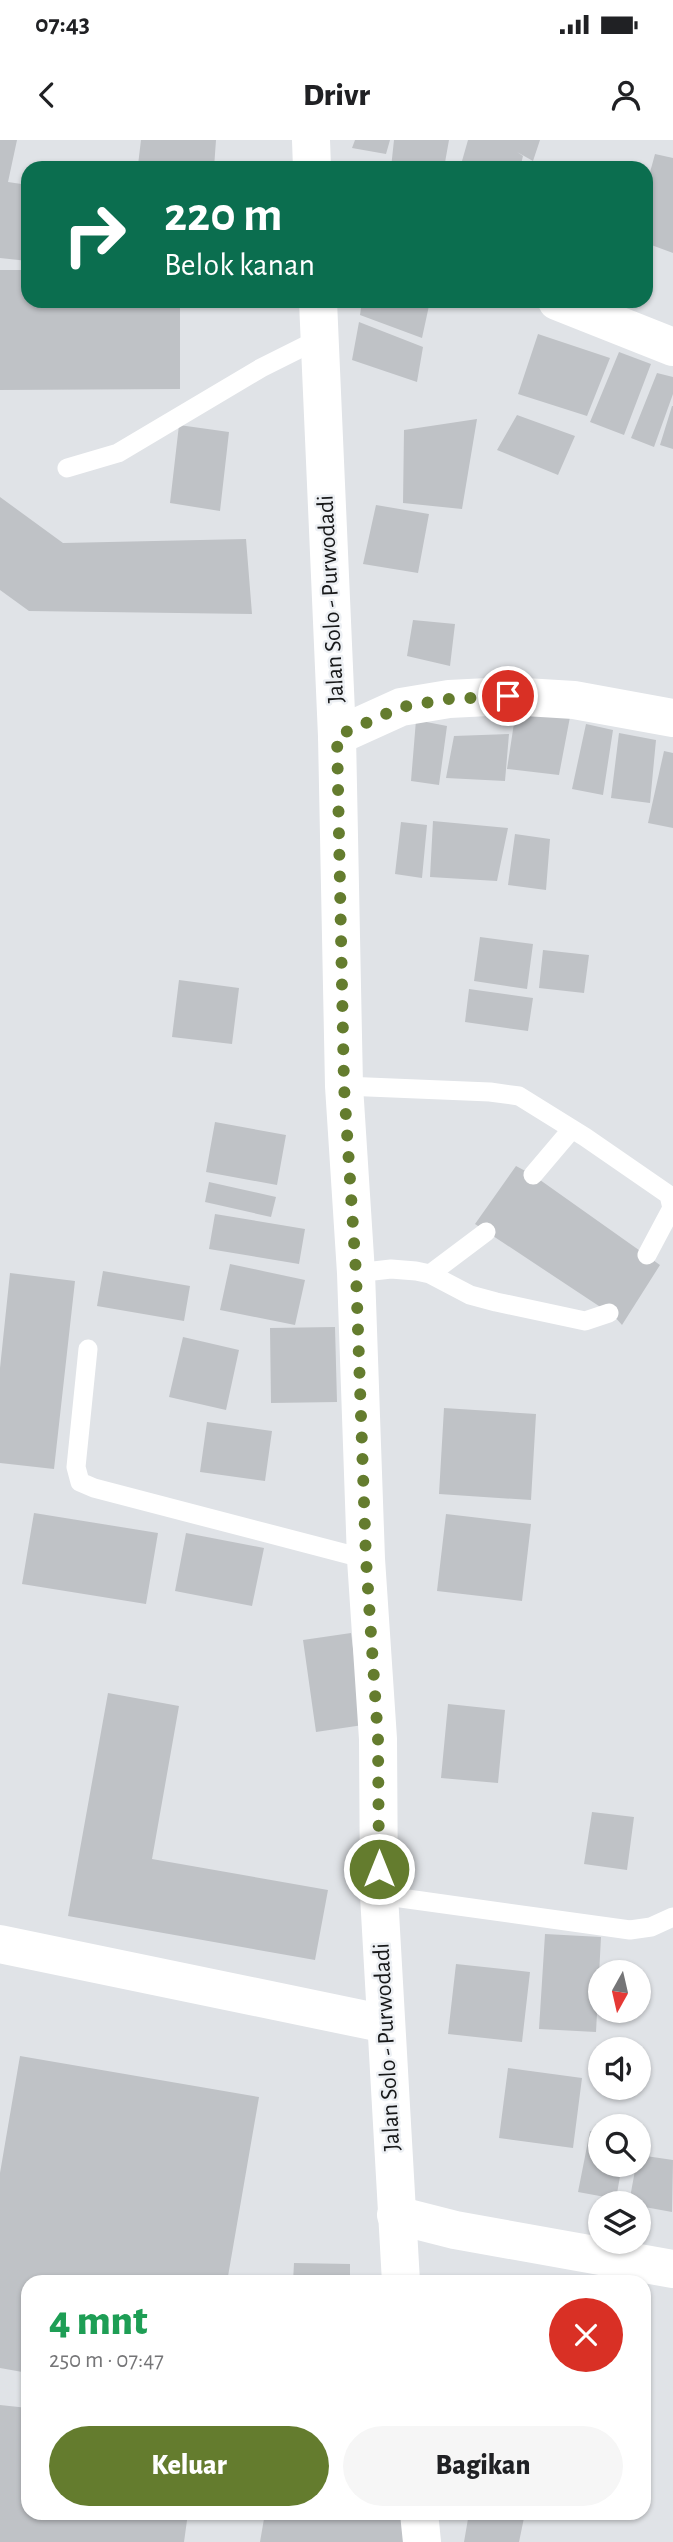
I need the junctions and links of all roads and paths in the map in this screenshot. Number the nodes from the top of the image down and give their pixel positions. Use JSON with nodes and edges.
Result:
{"nodes":[{"id":1,"x":311,"y":140,"type":"edge"},
{"id":2,"x":312,"y":161,"type":"edge"},
{"id":3,"x":318,"y":308,"type":"edge"},
{"id":4,"x":575,"y":308,"type":"edge"},
{"id":5,"x":319,"y":339,"type":"junction"},
{"id":6,"x":673,"y":347,"type":"edge"},
{"id":7,"x":67,"y":468,"type":"dead end"},
{"id":8,"x":673,"y":718,"type":"edge"},
{"id":9,"x":337,"y":736,"type":"junction"},
{"id":10,"x":344,"y":1086,"type":"junction"},
{"id":11,"x":572,"y":1129,"type":"junction"},
{"id":12,"x":533,"y":1175,"type":"dead end"},
{"id":13,"x":486,"y":1232,"type":"dead end"},
{"id":14,"x":647,"y":1255,"type":"dead end"},
{"id":15,"x":356,"y":1273,"type":"junction"},
{"id":16,"x":430,"y":1274,"type":"junction"},
{"id":17,"x":609,"y":1313,"type":"dead end"},
{"id":18,"x":88,"y":1349,"type":"dead end"},
{"id":19,"x":366,"y":1559,"type":"junction"},
{"id":20,"x":379,"y":1895,"type":"junction"},
{"id":21,"x":673,"y":1917,"type":"edge"},
{"id":22,"x":0,"y":1944,"type":"edge"},
{"id":23,"x":386,"y":2024,"type":"junction"},
{"id":24,"x":396,"y":2216,"type":"junction"},
{"id":25,"x":673,"y":2269,"type":"edge"},
{"id":26,"x":400,"y":2275,"type":"edge"},
{"id":27,"x":420,"y":2520,"type":"edge"},
{"id":28,"x":422,"y":2542,"type":"edge"}],
"edges":[{"from":1,"to":2,"type":"main road"},
{"from":3,"to":5,"type":"main road","name":"Jalan Solo - Purwodadi"},
{"from":4,"to":6,"type":"main road"},
{"from":5,"to":7,"type":"lane"},
{"from":5,"to":9,"type":"main road","name":"Jalan Solo - Purwodadi"},
{"from":8,"to":9,"type":"main road"},
{"from":9,"to":10,"type":"main road","name":"Jalan Solo - Purwodadi"},
{"from":10,"to":11,"type":"lane"},
{"from":10,"to":15,"type":"main road","name":"Jalan Solo - Purwodadi"},
{"from":11,"to":12,"type":"lane"},
{"from":11,"to":14,"type":"lane"},
{"from":13,"to":16,"type":"lane"},
{"from":15,"to":16,"type":"lane"},
{"from":15,"to":19,"type":"main road","name":"Jalan Solo - Purwodadi"},
{"from":16,"to":17,"type":"lane"},
{"from":18,"to":19,"type":"lane"},
{"from":19,"to":20,"type":"main road","name":"Jalan Solo - Purwodadi"},
{"from":20,"to":21,"type":"lane"},
{"from":20,"to":23,"type":"main road","name":"Jalan Solo - Purwodadi"},
{"from":22,"to":23,"type":"main road"},
{"from":23,"to":24,"type":"main road","name":"Jalan Solo - Purwodadi"},
{"from":24,"to":25,"type":"main road"},
{"from":24,"to":26,"type":"main road","name":"Jalan Solo - Purwodadi"},
{"from":27,"to":28,"type":"main road"}]}
